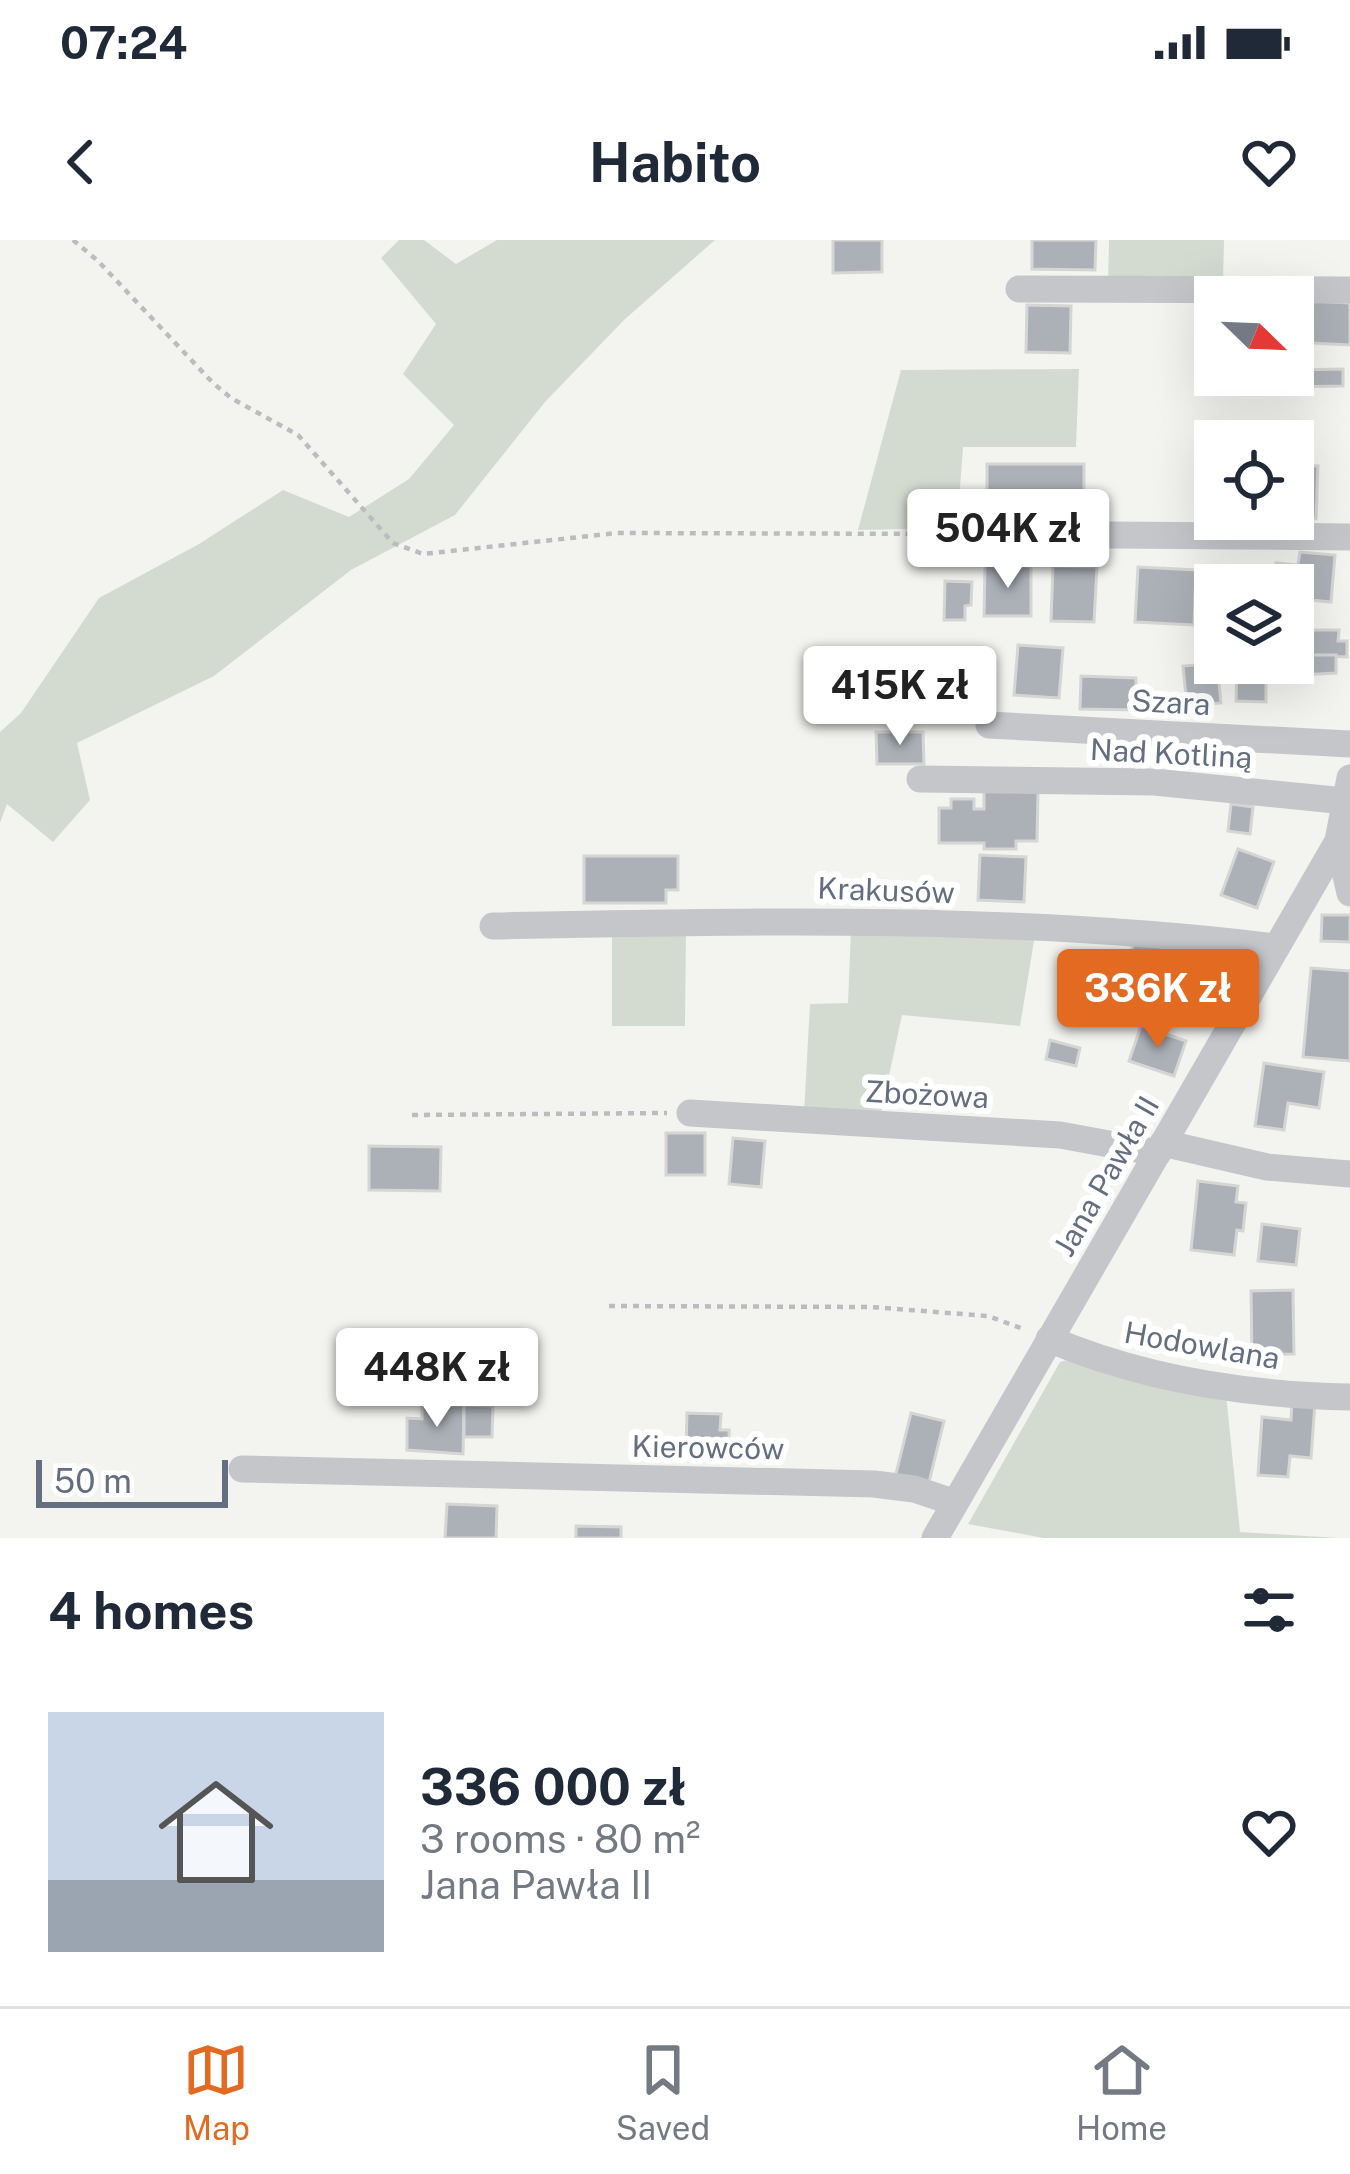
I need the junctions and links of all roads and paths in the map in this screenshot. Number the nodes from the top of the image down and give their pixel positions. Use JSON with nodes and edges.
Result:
{"nodes":[{"id":1,"x":73,"y":240,"type":"edge"},
{"id":2,"x":1019,"y":290,"type":"dead end"},
{"id":3,"x":1350,"y":290,"type":"edge"},
{"id":4,"x":994,"y":534,"type":"joint"},
{"id":5,"x":1350,"y":537,"type":"edge"},
{"id":6,"x":989,"y":725,"type":"dead end"},
{"id":7,"x":1350,"y":744,"type":"edge"},
{"id":8,"x":920,"y":778,"type":"dead end"},
{"id":9,"x":1348,"y":789,"type":"edge"},
{"id":10,"x":1342,"y":880,"type":"edge"},
{"id":11,"x":493,"y":926,"type":"dead end"},
{"id":12,"x":1276,"y":947,"type":"junction"},
{"id":13,"x":690,"y":1113,"type":"joint"},
{"id":14,"x":412,"y":1114,"type":"dead end"},
{"id":15,"x":1160,"y":1148,"type":"junction"},
{"id":16,"x":1350,"y":1174,"type":"edge"},
{"id":17,"x":609,"y":1306,"type":"dead end"},
{"id":18,"x":1048,"y":1339,"type":"junction"},
{"id":19,"x":1350,"y":1397,"type":"edge"},
{"id":20,"x":242,"y":1469,"type":"dead end"},
{"id":21,"x":953,"y":1502,"type":"junction"},
{"id":22,"x":935,"y":1538,"type":"edge"}],
"edges":[{"from":1,"to":4,"type":"path"},
{"from":2,"to":3,"type":"street"},
{"from":4,"to":5,"type":"street"},
{"from":6,"to":7,"type":"street","name":"Szara"},
{"from":8,"to":9,"type":"street","name":"Nad Kotliną"},
{"from":9,"to":10,"type":"street","name":"Jana Pawła II"},
{"from":10,"to":12,"type":"street","name":"Jana Pawła II"},
{"from":11,"to":12,"type":"street","name":"Krakusów"},
{"from":12,"to":15,"type":"street","name":"Jana Pawła II"},
{"from":13,"to":14,"type":"path"},
{"from":13,"to":15,"type":"street","name":"Zbożowa"},
{"from":15,"to":16,"type":"street","name":"Zbożowa"},
{"from":15,"to":18,"type":"street","name":"Jana Pawła II"},
{"from":17,"to":18,"type":"path"},
{"from":18,"to":19,"type":"street","name":"Hodowlana"},
{"from":18,"to":21,"type":"street","name":"Jana Pawła II"},
{"from":20,"to":21,"type":"street","name":"Kierowców"},
{"from":21,"to":22,"type":"street","name":"Jana Pawła II"}]}
